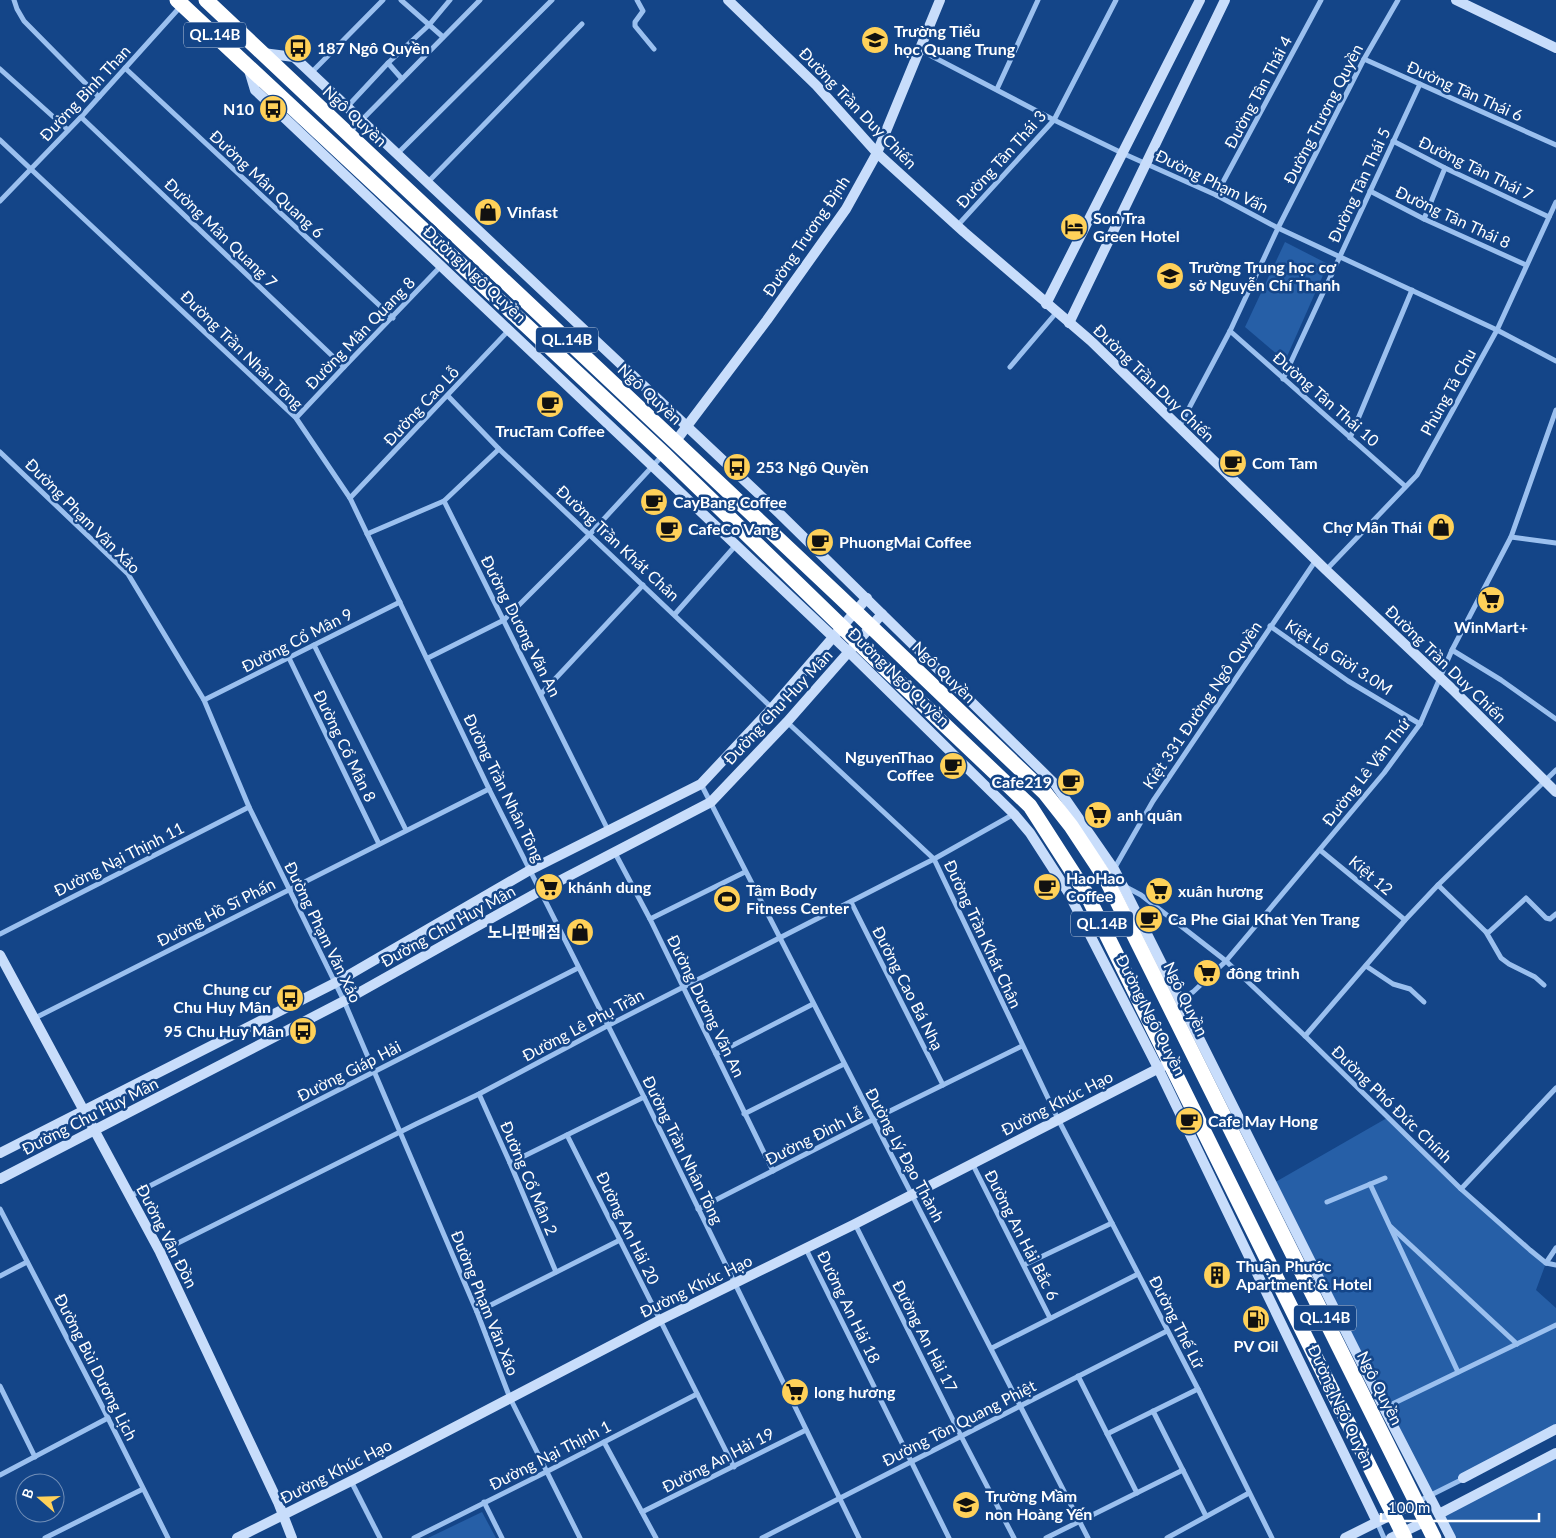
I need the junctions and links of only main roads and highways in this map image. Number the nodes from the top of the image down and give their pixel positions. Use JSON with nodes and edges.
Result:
{"nodes":[{"id":1,"x":206,"y":0,"type":"edge"},
{"id":2,"x":182,"y":2,"type":"edge"},
{"id":3,"x":1399,"y":1536,"type":"edge"},
{"id":4,"x":1434,"y":1538,"type":"edge"}],
"edges":[{"from":1,"to":4,"type":"highway","name":"Ngô Quyền","number":"QL.14B"},
{"from":2,"to":3,"type":"highway","name":"Đường Ngô Quyền","number":"QL.14B"}]}
